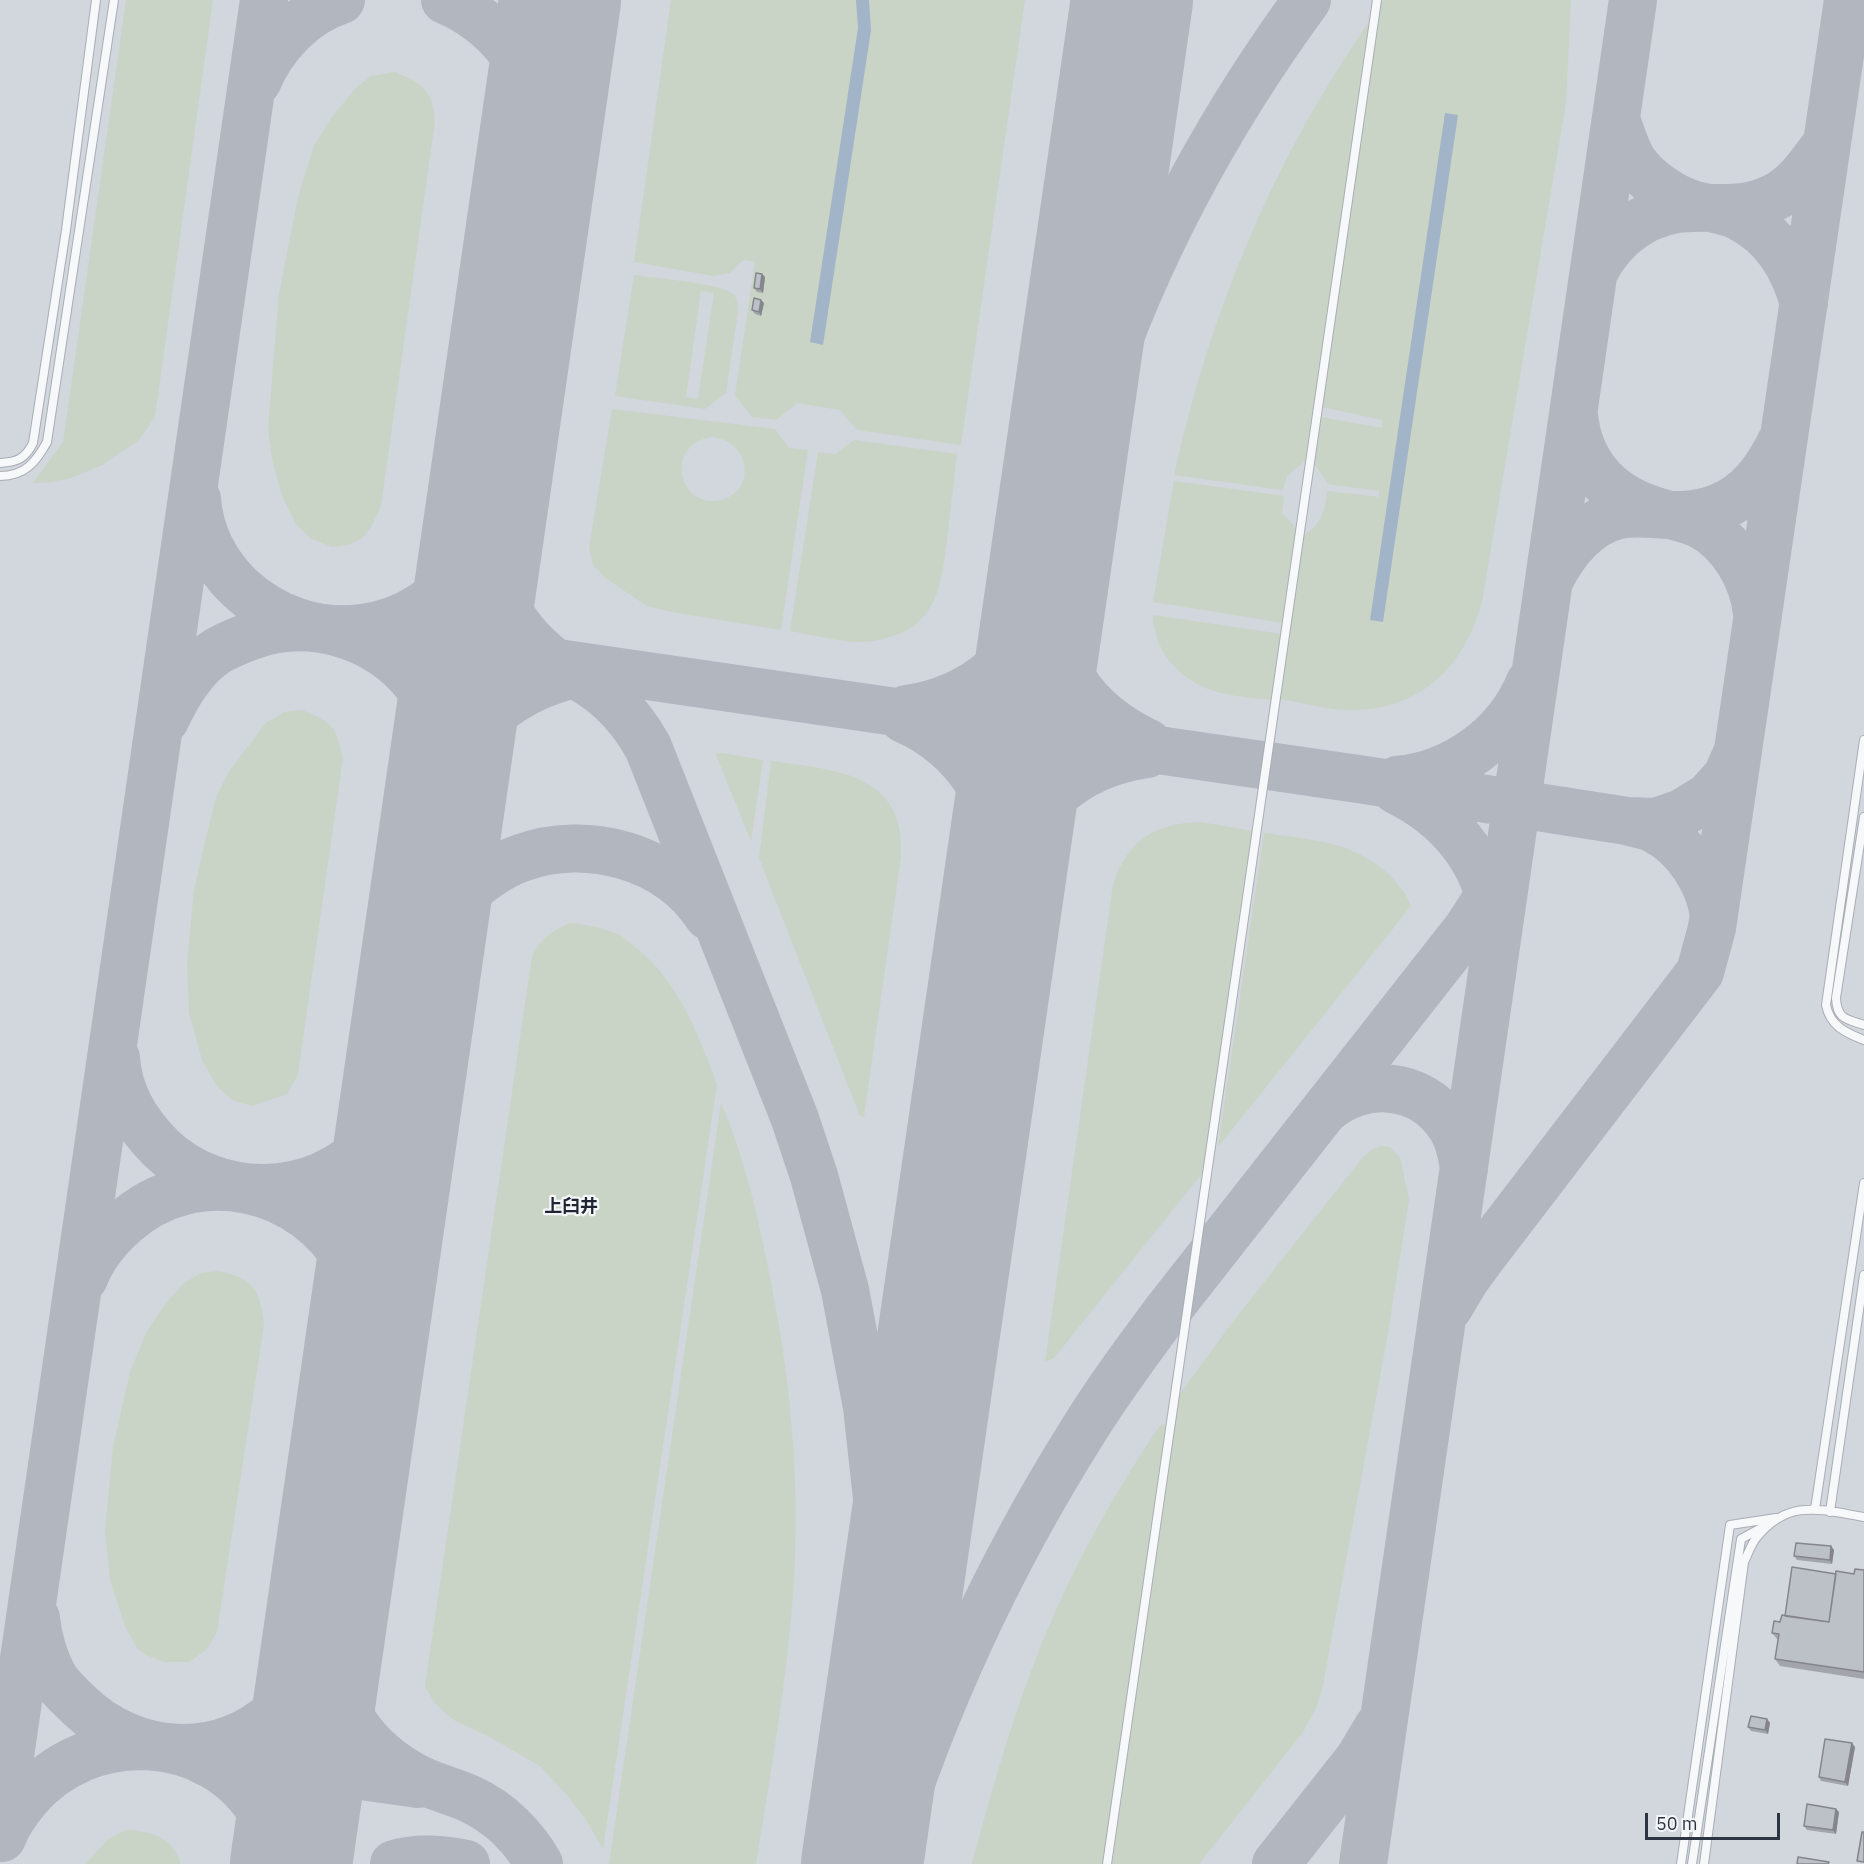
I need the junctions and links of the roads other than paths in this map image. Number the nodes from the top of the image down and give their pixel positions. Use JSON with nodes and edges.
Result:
{"nodes":[{"id":1,"x":96,"y":0,"type":"edge"},
{"id":2,"x":114,"y":0,"type":"edge"},
{"id":3,"x":1377,"y":0,"type":"edge"},
{"id":4,"x":0,"y":463,"type":"edge"},
{"id":5,"x":0,"y":476,"type":"edge"},
{"id":6,"x":1864,"y":740,"type":"edge"},
{"id":7,"x":1864,"y":817,"type":"edge"},
{"id":8,"x":1864,"y":1024,"type":"edge"},
{"id":9,"x":1864,"y":1040,"type":"edge"},
{"id":10,"x":1864,"y":1183,"type":"edge"},
{"id":11,"x":1864,"y":1275,"type":"edge"},
{"id":12,"x":1815,"y":1509,"type":"junction"},
{"id":13,"x":1830,"y":1512,"type":"junction"},
{"id":14,"x":1864,"y":1517,"type":"edge"},
{"id":15,"x":1775,"y":1519,"type":"junction"},
{"id":16,"x":1107,"y":1864,"type":"edge"},
{"id":17,"x":1681,"y":1864,"type":"edge"},
{"id":18,"x":1692,"y":1864,"type":"edge"},
{"id":19,"x":1704,"y":1864,"type":"edge"}],
"edges":[{"from":1,"to":4,"type":"lane"},
{"from":2,"to":5,"type":"lane"},
{"from":3,"to":16,"type":"lane"},
{"from":6,"to":9,"type":"lane"},
{"from":7,"to":8,"type":"lane"},
{"from":10,"to":12,"type":"lane"},
{"from":11,"to":13,"type":"lane"},
{"from":12,"to":13,"type":"lane"},
{"from":12,"to":15,"type":"lane"},
{"from":13,"to":14,"type":"lane"},
{"from":15,"to":17,"type":"lane"},
{"from":15,"to":18,"type":"lane"},
{"from":15,"to":19,"type":"lane"}]}
